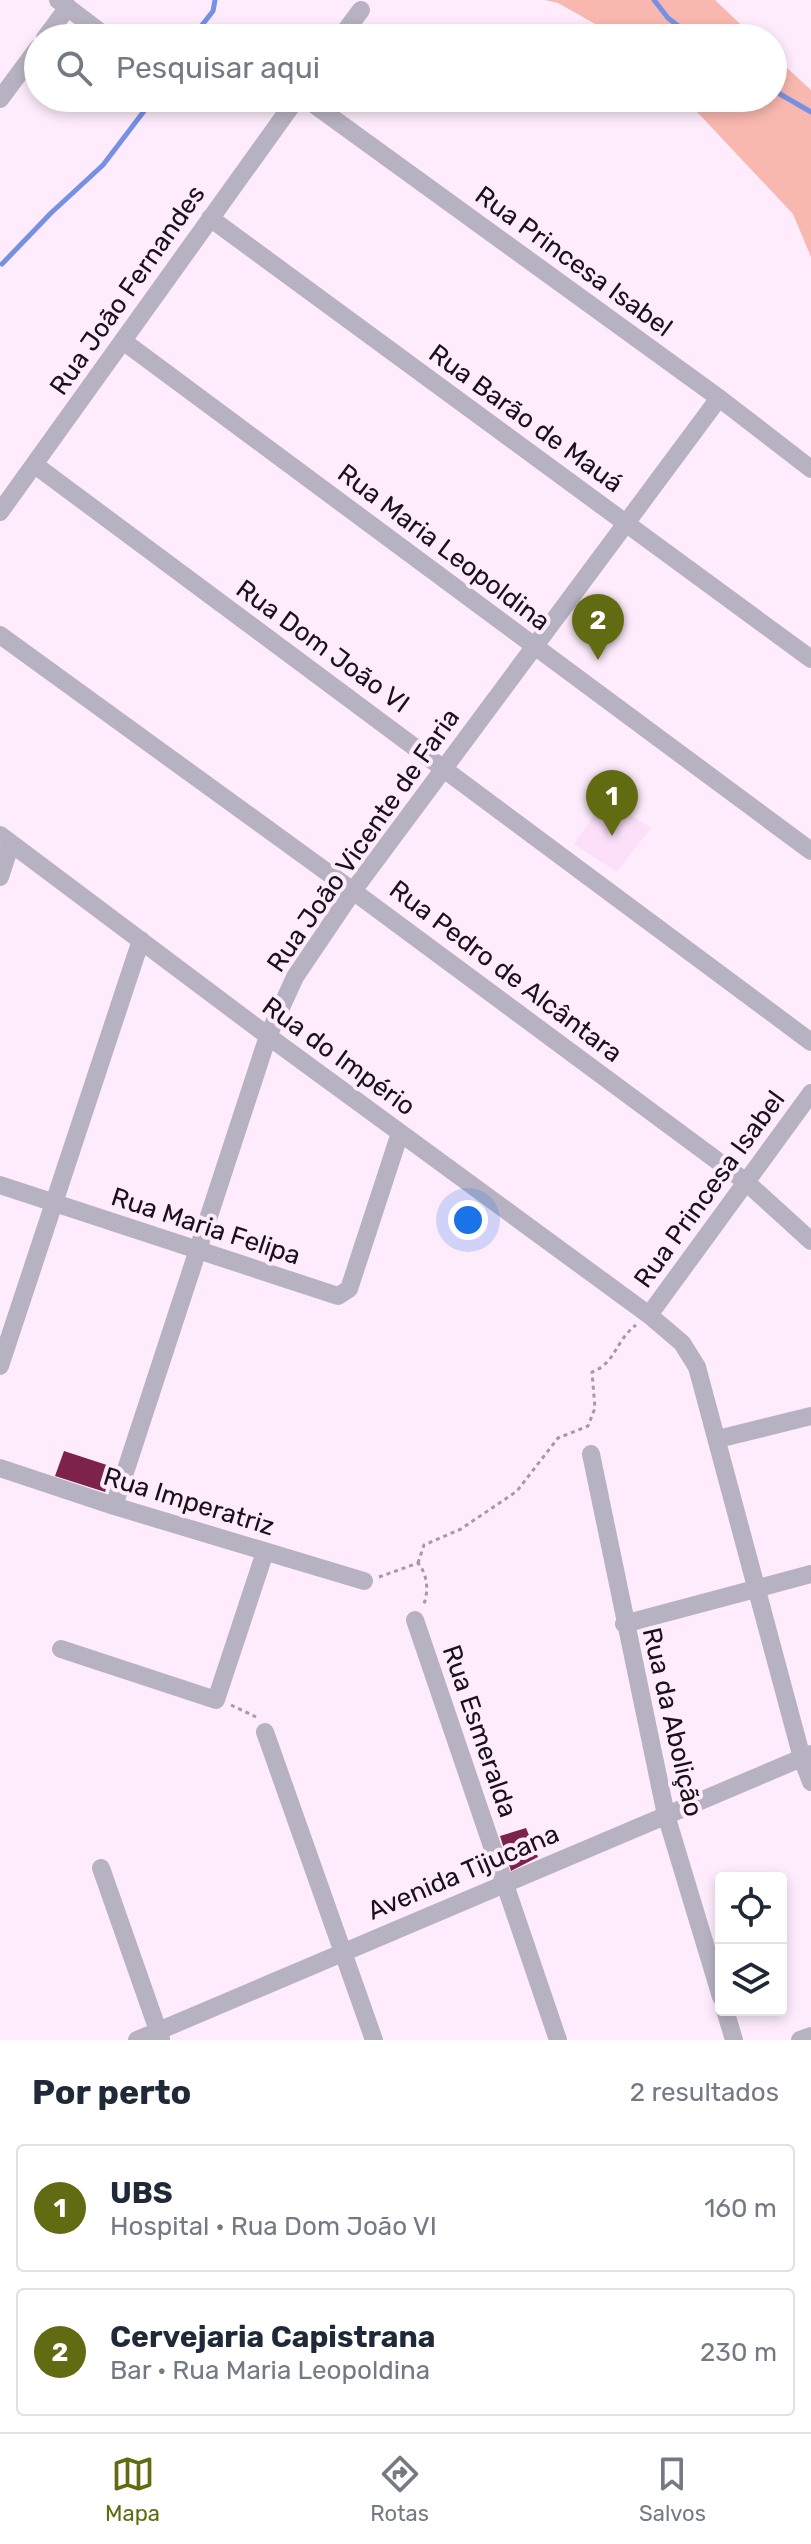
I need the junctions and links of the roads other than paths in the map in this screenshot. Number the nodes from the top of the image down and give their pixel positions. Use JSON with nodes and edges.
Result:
{"nodes":[{"id":1,"x":63,"y":4,"type":"edge"},
{"id":2,"x":361,"y":10,"type":"dead end"},
{"id":3,"x":52,"y":24,"type":"edge"},
{"id":4,"x":89,"y":24,"type":"edge"},
{"id":5,"x":350,"y":24,"type":"edge"},
{"id":6,"x":24,"y":67,"type":"edge"},
{"id":7,"x":0,"y":99,"type":"edge"},
{"id":8,"x":287,"y":112,"type":"edge"},
{"id":9,"x":324,"y":112,"type":"edge"},
{"id":10,"x":210,"y":218,"type":"junction"},
{"id":11,"x":123,"y":341,"type":"junction"},
{"id":12,"x":719,"y":398,"type":"junction"},
{"id":13,"x":35,"y":465,"type":"junction"},
{"id":14,"x":811,"y":469,"type":"edge"},
{"id":15,"x":7,"y":489,"type":"edge"},
{"id":16,"x":0,"y":512,"type":"edge"},
{"id":17,"x":625,"y":523,"type":"junction"},
{"id":18,"x":0,"y":635,"type":"edge"},
{"id":19,"x":533,"y":645,"type":"junction"},
{"id":20,"x":811,"y":659,"type":"edge"},
{"id":21,"x":444,"y":768,"type":"junction"},
{"id":22,"x":6,"y":839,"type":"edge"},
{"id":23,"x":811,"y":851,"type":"edge"},
{"id":24,"x":0,"y":877,"type":"edge"},
{"id":25,"x":353,"y":891,"type":"junction"},
{"id":26,"x":141,"y":940,"type":"junction"},
{"id":27,"x":268,"y":1036,"type":"junction"},
{"id":28,"x":811,"y":1042,"type":"edge"},
{"id":29,"x":811,"y":1093,"type":"edge"},
{"id":30,"x":400,"y":1133,"type":"junction"},
{"id":31,"x":746,"y":1182,"type":"junction"},
{"id":32,"x":0,"y":1185,"type":"edge"},
{"id":33,"x":54,"y":1203,"type":"junction"},
{"id":34,"x":811,"y":1241,"type":"edge"},
{"id":35,"x":197,"y":1250,"type":"junction"},
{"id":36,"x":649,"y":1315,"type":"junction"},
{"id":37,"x":0,"y":1366,"type":"edge"},
{"id":38,"x":811,"y":1416,"type":"edge"},
{"id":39,"x":718,"y":1439,"type":"junction"},
{"id":40,"x":591,"y":1454,"type":"dead end"},
{"id":41,"x":0,"y":1468,"type":"edge"},
{"id":42,"x":114,"y":1506,"type":"junction"},
{"id":43,"x":265,"y":1552,"type":"junction"},
{"id":44,"x":811,"y":1574,"type":"edge"},
{"id":45,"x":364,"y":1581,"type":"road end"},
{"id":46,"x":756,"y":1588,"type":"junction"},
{"id":47,"x":415,"y":1620,"type":"road end"},
{"id":48,"x":624,"y":1624,"type":"junction"},
{"id":49,"x":61,"y":1649,"type":"dead end"},
{"id":50,"x":265,"y":1732,"type":"road end"},
{"id":51,"x":806,"y":1756,"type":"edge"},
{"id":52,"x":811,"y":1782,"type":"edge"},
{"id":53,"x":666,"y":1815,"type":"junction"},
{"id":54,"x":101,"y":1868,"type":"dead end"},
{"id":55,"x":504,"y":1883,"type":"junction"},
{"id":56,"x":343,"y":1953,"type":"junction"},
{"id":57,"x":715,"y":1977,"type":"edge"},
{"id":58,"x":727,"y":2016,"type":"edge"},
{"id":59,"x":159,"y":2036,"type":"edge"},
{"id":60,"x":811,"y":2036,"type":"edge"},
{"id":61,"x":137,"y":2040,"type":"edge"},
{"id":62,"x":374,"y":2040,"type":"edge"},
{"id":63,"x":558,"y":2040,"type":"edge"},
{"id":64,"x":734,"y":2040,"type":"edge"},
{"id":65,"x":800,"y":2040,"type":"edge"}],
"edges":[{"from":1,"to":3,"type":"street"},
{"from":1,"to":4,"type":"street"},
{"from":2,"to":5,"type":"street"},
{"from":6,"to":7,"type":"street"},
{"from":8,"to":10,"type":"street","name":"Rua João Fernandes"},
{"from":9,"to":12,"type":"street","name":"Rua Princesa Isabel"},
{"from":10,"to":11,"type":"street","name":"Rua João Fernandes"},
{"from":10,"to":17,"type":"street","name":"Rua Barão de Mauá"},
{"from":11,"to":13,"type":"street","name":"Rua João Fernandes"},
{"from":11,"to":19,"type":"street","name":"Rua Maria Leopoldina"},
{"from":12,"to":14,"type":"street","name":"Rua Princesa Isabel"},
{"from":12,"to":17,"type":"street","name":"Rua João Vicente de Faria"},
{"from":13,"to":15,"type":"street","name":"Rua João Fernandes"},
{"from":13,"to":21,"type":"street","name":"Rua Dom João VI"},
{"from":15,"to":16,"type":"street","name":"Rua João Fernandes"},
{"from":17,"to":19,"type":"street","name":"Rua João Vicente de Faria"},
{"from":17,"to":20,"type":"street","name":"Rua Barão de Mauá"},
{"from":18,"to":25,"type":"street","name":"Rua Pedro de Alcântara"},
{"from":19,"to":21,"type":"street","name":"Rua João Vicente de Faria"},
{"from":19,"to":23,"type":"street","name":"Rua Maria Leopoldina"},
{"from":21,"to":25,"type":"street","name":"Rua João Vicente de Faria"},
{"from":21,"to":28,"type":"street","name":"Rua Dom João VI"},
{"from":22,"to":24,"type":"street"},
{"from":22,"to":26,"type":"street","name":"Rua do Império"},
{"from":25,"to":27,"type":"street","name":"Rua João Vicente de Faria"},
{"from":25,"to":31,"type":"street","name":"Rua Pedro de Alcântara"},
{"from":26,"to":27,"type":"street","name":"Rua do Império"},
{"from":26,"to":33,"type":"street"},
{"from":27,"to":30,"type":"street","name":"Rua do Império"},
{"from":27,"to":35,"type":"street","name":"Rua João Vicente de Faria"},
{"from":29,"to":31,"type":"street","name":"Rua Princesa Isabel"},
{"from":30,"to":35,"type":"street","name":"Rua Maria Felipa"},
{"from":30,"to":36,"type":"street","name":"Rua do Império"},
{"from":31,"to":34,"type":"street","name":"Rua Pedro de Alcântara"},
{"from":31,"to":36,"type":"street","name":"Rua Princesa Isabel"},
{"from":32,"to":33,"type":"street","name":"Rua Maria Felipa"},
{"from":33,"to":35,"type":"street","name":"Rua Maria Felipa"},
{"from":33,"to":37,"type":"street"},
{"from":35,"to":42,"type":"street","name":"Rua João Vicente de Faria"},
{"from":36,"to":39,"type":"street","name":"Rua do Império"},
{"from":38,"to":39,"type":"street"},
{"from":39,"to":46,"type":"street","name":"Rua do Império"},
{"from":40,"to":48,"type":"street","name":"Rua da Abolição"},
{"from":41,"to":42,"type":"street","name":"Rua Imperatriz"},
{"from":42,"to":43,"type":"street","name":"Rua Imperatriz"},
{"from":43,"to":45,"type":"street","name":"Rua Imperatriz"},
{"from":43,"to":49,"type":"street"},
{"from":44,"to":46,"type":"street"},
{"from":46,"to":48,"type":"street"},
{"from":46,"to":51,"type":"street","name":"Rua do Império"},
{"from":47,"to":55,"type":"street","name":"Rua Esmeralda"},
{"from":48,"to":53,"type":"street","name":"Rua da Abolição"},
{"from":50,"to":56,"type":"street"},
{"from":51,"to":52,"type":"street","name":"Rua do Império"},
{"from":51,"to":53,"type":"street","name":"Avenida Tijucana"},
{"from":53,"to":55,"type":"street","name":"Avenida Tijucana"},
{"from":53,"to":57,"type":"street","name":"Rua da Abolição"},
{"from":54,"to":59,"type":"street"},
{"from":55,"to":56,"type":"street","name":"Avenida Tijucana"},
{"from":55,"to":63,"type":"street","name":"Rua Esmeralda"},
{"from":56,"to":59,"type":"street","name":"Avenida Tijucana"},
{"from":56,"to":62,"type":"street"},
{"from":58,"to":64,"type":"street"},
{"from":59,"to":61,"type":"street","name":"Avenida Tijucana"},
{"from":60,"to":65,"type":"street"}]}
